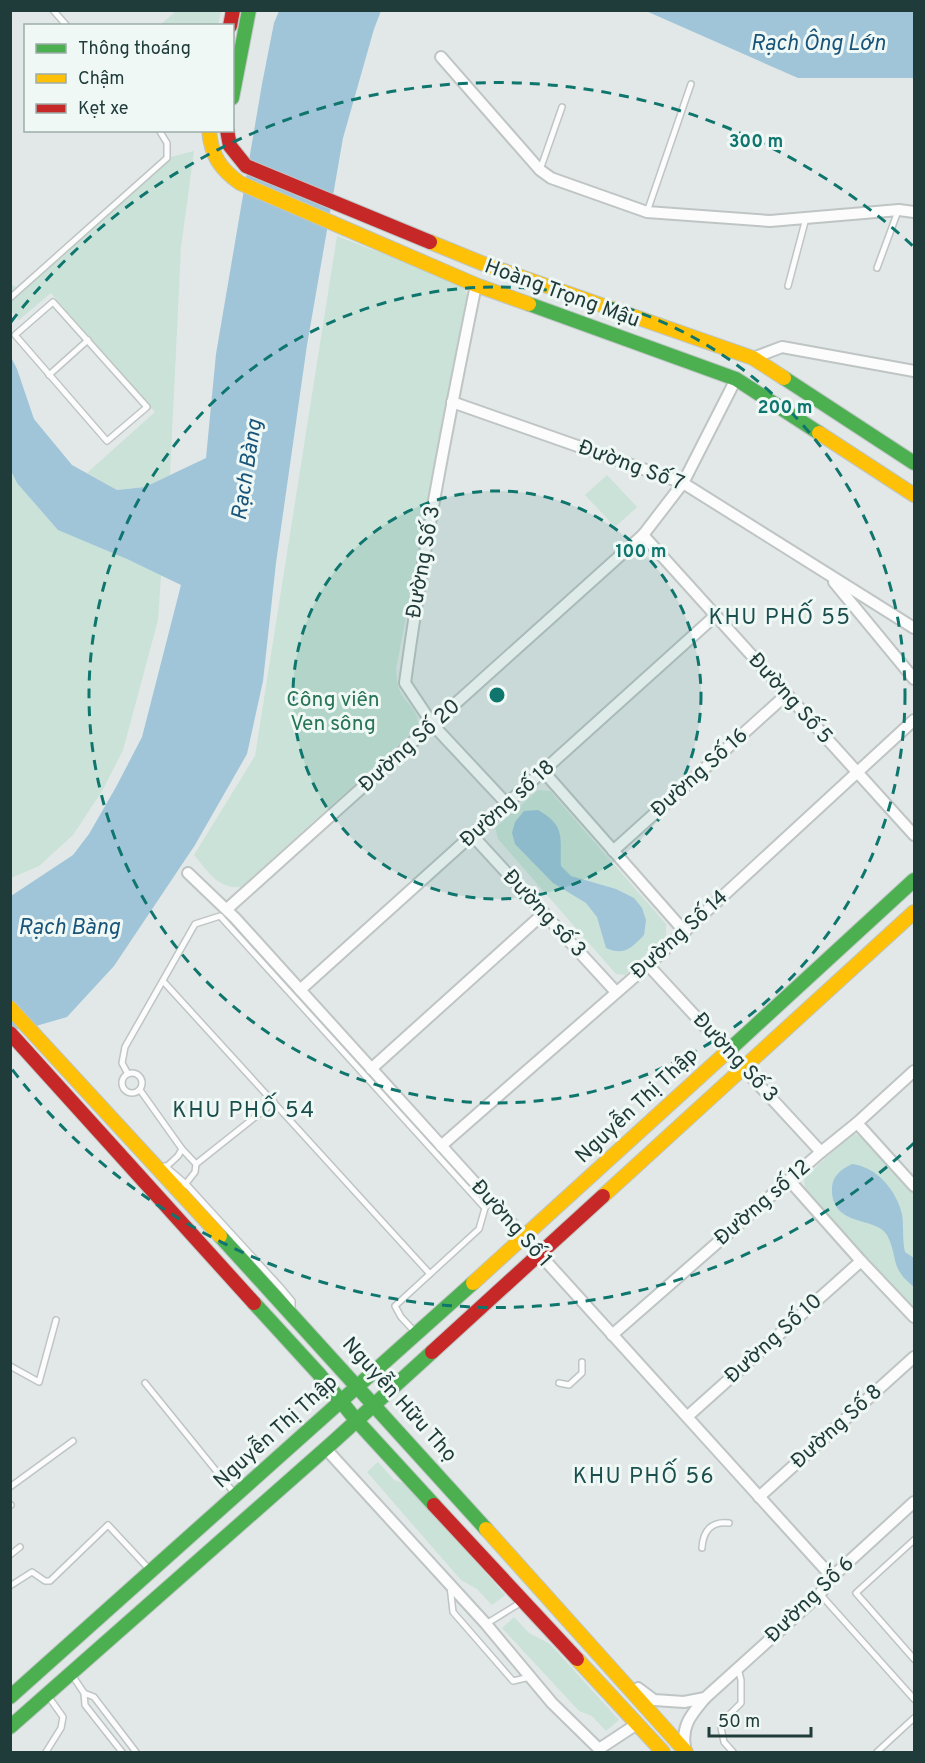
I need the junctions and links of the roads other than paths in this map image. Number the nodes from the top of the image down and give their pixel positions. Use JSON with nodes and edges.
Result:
{"nodes":[{"id":1,"x":53,"y":10,"type":"edge"},
{"id":2,"x":248,"y":14,"type":"edge"},
{"id":3,"x":65,"y":24,"type":"edge"},
{"id":4,"x":441,"y":57,"type":"dead end"},
{"id":5,"x":690,"y":84,"type":"dead end"},
{"id":6,"x":234,"y":88,"type":"edge"},
{"id":7,"x":562,"y":107,"type":"dead end"},
{"id":8,"x":160,"y":132,"type":"edge"},
{"id":9,"x":209,"y":132,"type":"edge"},
{"id":10,"x":227,"y":132,"type":"edge"},
{"id":11,"x":540,"y":170,"type":"junction"},
{"id":12,"x":899,"y":210,"type":"junction"},
{"id":13,"x":647,"y":212,"type":"junction"},
{"id":14,"x":915,"y":212,"type":"edge"},
{"id":15,"x":806,"y":218,"type":"junction"},
{"id":16,"x":877,"y":268,"type":"dead end"},
{"id":17,"x":476,"y":285,"type":"junction"},
{"id":18,"x":788,"y":286,"type":"dead end"},
{"id":19,"x":10,"y":298,"type":"edge"},
{"id":20,"x":88,"y":340,"type":"junction"},
{"id":21,"x":753,"y":358,"type":"junction"},
{"id":22,"x":915,"y":371,"type":"edge"},
{"id":23,"x":49,"y":375,"type":"junction"},
{"id":24,"x":736,"y":379,"type":"junction"},
{"id":25,"x":452,"y":402,"type":"junction"},
{"id":26,"x":915,"y":463,"type":"edge"},
{"id":27,"x":683,"y":483,"type":"junction"},
{"id":28,"x":915,"y":495,"type":"edge"},
{"id":29,"x":643,"y":535,"type":"junction"},
{"id":30,"x":828,"y":575,"type":"junction"},
{"id":31,"x":715,"y":616,"type":"junction"},
{"id":32,"x":915,"y":628,"type":"edge"},
{"id":33,"x":915,"y":679,"type":"edge"},
{"id":34,"x":786,"y":695,"type":"junction"},
{"id":35,"x":915,"y":720,"type":"edge"},
{"id":36,"x":434,"y":725,"type":"junction"},
{"id":37,"x":544,"y":772,"type":"junction"},
{"id":38,"x":858,"y":772,"type":"junction"},
{"id":39,"x":507,"y":804,"type":"junction"},
{"id":40,"x":915,"y":835,"type":"edge"},
{"id":41,"x":472,"y":836,"type":"junction"},
{"id":42,"x":613,"y":851,"type":"junction"},
{"id":43,"x":188,"y":873,"type":"dead end"},
{"id":44,"x":915,"y":880,"type":"edge"},
{"id":45,"x":544,"y":913,"type":"junction"},
{"id":46,"x":910,"y":915,"type":"edge"},
{"id":47,"x":233,"y":921,"type":"junction"},
{"id":48,"x":685,"y":932,"type":"junction"},
{"id":49,"x":648,"y":965,"type":"junction"},
{"id":50,"x":163,"y":981,"type":"junction"},
{"id":51,"x":300,"y":990,"type":"junction"},
{"id":52,"x":616,"y":992,"type":"junction"},
{"id":53,"x":10,"y":1008,"type":"edge"},
{"id":54,"x":10,"y":1033,"type":"edge"},
{"id":55,"x":728,"y":1050,"type":"junction"},
{"id":56,"x":371,"y":1068,"type":"junction"},
{"id":57,"x":743,"y":1068,"type":"junction"},
{"id":58,"x":915,"y":1071,"type":"edge"},
{"id":59,"x":128,"y":1074,"type":"junction"},
{"id":60,"x":140,"y":1090,"type":"junction"},
{"id":61,"x":274,"y":1102,"type":"junction"},
{"id":62,"x":858,"y":1123,"type":"junction"},
{"id":63,"x":441,"y":1146,"type":"junction"},
{"id":64,"x":182,"y":1149,"type":"junction"},
{"id":65,"x":821,"y":1152,"type":"junction"},
{"id":66,"x":196,"y":1164,"type":"junction"},
{"id":67,"x":161,"y":1167,"type":"junction"},
{"id":68,"x":789,"y":1180,"type":"junction"},
{"id":69,"x":915,"y":1186,"type":"edge"},
{"id":70,"x":183,"y":1188,"type":"junction"},
{"id":71,"x":524,"y":1238,"type":"junction"},
{"id":72,"x":538,"y":1255,"type":"junction"},
{"id":73,"x":861,"y":1261,"type":"junction"},
{"id":74,"x":430,"y":1274,"type":"junction"},
{"id":75,"x":915,"y":1317,"type":"edge"},
{"id":76,"x":56,"y":1320,"type":"dead end"},
{"id":77,"x":417,"y":1334,"type":"junction"},
{"id":78,"x":612,"y":1335,"type":"junction"},
{"id":79,"x":915,"y":1356,"type":"edge"},
{"id":80,"x":582,"y":1362,"type":"dead end"},
{"id":81,"x":10,"y":1366,"type":"edge"},
{"id":82,"x":377,"y":1370,"type":"junction"},
{"id":83,"x":145,"y":1383,"type":"dead end"},
{"id":84,"x":559,"y":1383,"type":"dead end"},
{"id":85,"x":358,"y":1387,"type":"junction"},
{"id":86,"x":392,"y":1388,"type":"junction"},
{"id":87,"x":341,"y":1402,"type":"junction"},
{"id":88,"x":374,"y":1405,"type":"junction"},
{"id":89,"x":688,"y":1416,"type":"junction"},
{"id":90,"x":356,"y":1420,"type":"junction"},
{"id":91,"x":316,"y":1424,"type":"junction"},
{"id":92,"x":73,"y":1441,"type":"dead end"},
{"id":93,"x":329,"y":1446,"type":"junction"},
{"id":94,"x":10,"y":1487,"type":"edge"},
{"id":95,"x":236,"y":1495,"type":"junction"},
{"id":96,"x":759,"y":1497,"type":"junction"},
{"id":97,"x":915,"y":1502,"type":"edge"},
{"id":98,"x":729,"y":1523,"type":"dead end"},
{"id":99,"x":915,"y":1540,"type":"edge"},
{"id":100,"x":20,"y":1547,"type":"dead end"},
{"id":101,"x":702,"y":1548,"type":"dead end"},
{"id":102,"x":10,"y":1555,"type":"edge"},
{"id":103,"x":151,"y":1571,"type":"junction"},
{"id":104,"x":832,"y":1577,"type":"junction"},
{"id":105,"x":450,"y":1585,"type":"junction"},
{"id":106,"x":10,"y":1586,"type":"edge"},
{"id":107,"x":820,"y":1594,"type":"junction"},
{"id":108,"x":522,"y":1602,"type":"junction"},
{"id":109,"x":486,"y":1624,"type":"junction"},
{"id":110,"x":56,"y":1656,"type":"junction"},
{"id":111,"x":915,"y":1659,"type":"edge"},
{"id":112,"x":738,"y":1668,"type":"junction"},
{"id":113,"x":615,"y":1671,"type":"junction"},
{"id":114,"x":72,"y":1675,"type":"junction"},
{"id":115,"x":530,"y":1677,"type":"junction"},
{"id":116,"x":84,"y":1693,"type":"junction"},
{"id":117,"x":48,"y":1695,"type":"junction"},
{"id":118,"x":10,"y":1697,"type":"edge"},
{"id":119,"x":705,"y":1698,"type":"junction"},
{"id":120,"x":915,"y":1700,"type":"edge"},
{"id":121,"x":915,"y":1718,"type":"edge"},
{"id":122,"x":637,"y":1724,"type":"junction"},
{"id":123,"x":10,"y":1727,"type":"edge"},
{"id":124,"x":46,"y":1752,"type":"edge"},
{"id":125,"x":122,"y":1752,"type":"edge"},
{"id":126,"x":136,"y":1752,"type":"edge"},
{"id":127,"x":663,"y":1752,"type":"edge"},
{"id":128,"x":687,"y":1752,"type":"edge"},
{"id":129,"x":733,"y":1752,"type":"edge"},
{"id":130,"x":877,"y":1752,"type":"edge"}],
"edges":[{"from":1,"to":3,"type":"lane"},
{"from":2,"to":6,"type":"main road"},
{"from":4,"to":11,"type":"street"},
{"from":5,"to":13,"type":"lane"},
{"from":7,"to":11,"type":"lane"},
{"from":8,"to":19,"type":"lane"},
{"from":9,"to":17,"type":"main road","name":"Hoàng Trọng Mậu"},
{"from":10,"to":21,"type":"main road","name":"Hoàng Trọng Mậu"},
{"from":11,"to":13,"type":"street"},
{"from":12,"to":14,"type":"street"},
{"from":12,"to":15,"type":"street"},
{"from":12,"to":16,"type":"lane"},
{"from":13,"to":15,"type":"street"},
{"from":15,"to":18,"type":"lane"},
{"from":17,"to":24,"type":"main road","name":"Hoàng Trọng Mậu"},
{"from":17,"to":25,"type":"street","name":"Đường Số 3"},
{"from":20,"to":23,"type":"lane"},
{"from":20,"to":23,"type":"lane"},
{"from":20,"to":23,"type":"lane"},
{"from":21,"to":22,"type":"street"},
{"from":21,"to":24,"type":"main road"},
{"from":21,"to":26,"type":"main road","name":"Hoàng Trọng Mậu"},
{"from":24,"to":27,"type":"street","name":"Đường Số 20"},
{"from":24,"to":28,"type":"main road","name":"Hoàng Trọng Mậu"},
{"from":25,"to":27,"type":"street","name":"Đường Số 7"},
{"from":25,"to":36,"type":"street","name":"Đường Số 3"},
{"from":27,"to":29,"type":"street","name":"Đường Số 20"},
{"from":27,"to":30,"type":"street","name":"Đường Số 7"},
{"from":29,"to":31,"type":"street","name":"Đường Số 5"},
{"from":29,"to":36,"type":"street","name":"Đường Số 20"},
{"from":30,"to":32,"type":"street","name":"Đường Số 7"},
{"from":30,"to":33,"type":"street","name":"Đường Số 7"},
{"from":31,"to":34,"type":"street","name":"Đường Số 5"},
{"from":31,"to":37,"type":"street","name":"Đường số 18"},
{"from":34,"to":38,"type":"street","name":"Đường Số 5"},
{"from":34,"to":42,"type":"street","name":"Đường Số 16"},
{"from":35,"to":38,"type":"street","name":"Đường Số 14"},
{"from":36,"to":39,"type":"street","name":"Đường Số 3"},
{"from":36,"to":47,"type":"street","name":"Đường Số 20"},
{"from":37,"to":39,"type":"street","name":"Đường số 18"},
{"from":37,"to":42,"type":"street"},
{"from":38,"to":40,"type":"street","name":"Đường Số 5"},
{"from":38,"to":48,"type":"street","name":"Đường Số 14"},
{"from":39,"to":41,"type":"street","name":"Đường số 18"},
{"from":41,"to":45,"type":"street","name":"Đường số 3"},
{"from":41,"to":51,"type":"street","name":"Đường số 18"},
{"from":42,"to":48,"type":"street"},
{"from":43,"to":47,"type":"street","name":"Đường Số 1"},
{"from":44,"to":55,"type":"main road","name":"Nguyễn Thị Thập"},
{"from":45,"to":52,"type":"street","name":"Đường số 3"},
{"from":45,"to":56,"type":"street"},
{"from":46,"to":57,"type":"main road"},
{"from":47,"to":50,"type":"lane"},
{"from":47,"to":51,"type":"street","name":"Đường Số 1"},
{"from":47,"to":74,"type":"lane"},
{"from":48,"to":49,"type":"street","name":"Đường Số 14"},
{"from":49,"to":52,"type":"street","name":"Đường Số 14"},
{"from":49,"to":55,"type":"street","name":"Đường Số 3"},
{"from":50,"to":59,"type":"lane"},
{"from":50,"to":61,"type":"lane"},
{"from":51,"to":56,"type":"street","name":"Đường Số 1"},
{"from":52,"to":63,"type":"street","name":"Đường Số 14"},
{"from":53,"to":67,"type":"main road","name":"Nguyễn Hữu Thọ"},
{"from":54,"to":87,"type":"main road","name":"Nguyễn Hữu Thọ"},
{"from":55,"to":57,"type":"street","name":"Đường Số 3"},
{"from":55,"to":71,"type":"main road","name":"Nguyễn Thị Thập"},
{"from":56,"to":63,"type":"street","name":"Đường Số 1"},
{"from":57,"to":65,"type":"street","name":"Đường Số 3"},
{"from":57,"to":72,"type":"main road","name":"Nguyễn Thị Thập"},
{"from":58,"to":62,"type":"street","name":"Đường số 12"},
{"from":59,"to":60,"type":"lane"},
{"from":59,"to":60,"type":"lane"},
{"from":60,"to":64,"type":"lane"},
{"from":61,"to":66,"type":"lane"},
{"from":61,"to":74,"type":"lane"},
{"from":62,"to":65,"type":"street","name":"Đường số 12"},
{"from":62,"to":69,"type":"street"},
{"from":63,"to":71,"type":"street","name":"Đường Số 1"},
{"from":64,"to":66,"type":"lane"},
{"from":64,"to":67,"type":"lane"},
{"from":65,"to":68,"type":"street","name":"Đường số 12"},
{"from":66,"to":70,"type":"lane"},
{"from":67,"to":70,"type":"main road","name":"Nguyễn Hữu Thọ"},
{"from":68,"to":73,"type":"street"},
{"from":68,"to":78,"type":"street","name":"Đường số 12"},
{"from":70,"to":85,"type":"main road","name":"Nguyễn Hữu Thọ"},
{"from":71,"to":72,"type":"street","name":"Đường Số 1"},
{"from":71,"to":77,"type":"main road","name":"Nguyễn Thị Thập"},
{"from":72,"to":78,"type":"street","name":"Đường Số 1"},
{"from":72,"to":86,"type":"main road","name":"Nguyễn Thị Thập"},
{"from":73,"to":75,"type":"street"},
{"from":73,"to":89,"type":"street","name":"Đường Số 10"},
{"from":74,"to":77,"type":"lane"},
{"from":76,"to":81,"type":"lane"},
{"from":77,"to":82,"type":"main road","name":"Nguyễn Thị Thập"},
{"from":78,"to":89,"type":"street","name":"Đường Số 1"},
{"from":79,"to":96,"type":"street","name":"Đường Số 8"},
{"from":80,"to":84,"type":"lane"},
{"from":82,"to":85,"type":"main road","name":"Nguyễn Thị Thập"},
{"from":82,"to":86,"type":"main road"},
{"from":83,"to":95,"type":"lane"},
{"from":85,"to":87,"type":"main road","name":"Nguyễn Thị Thập"},
{"from":85,"to":88,"type":"main road","name":"Nguyễn Hữu Thọ"},
{"from":86,"to":88,"type":"main road"},
{"from":87,"to":90,"type":"main road","name":"Nguyễn Hữu Thọ"},
{"from":87,"to":91,"type":"main road","name":"Nguyễn Thị Thập"},
{"from":88,"to":90,"type":"main road"},
{"from":88,"to":113,"type":"main road","name":"Nguyễn Hữu Thọ"},
{"from":89,"to":96,"type":"street","name":"Đường Số 1"},
{"from":90,"to":93,"type":"main road"},
{"from":90,"to":108,"type":"main road","name":"Nguyễn Hữu Thọ"},
{"from":91,"to":93,"type":"main road"},
{"from":91,"to":95,"type":"main road","name":"Nguyễn Thị Thập"},
{"from":92,"to":94,"type":"lane"},
{"from":93,"to":105,"type":"street"},
{"from":93,"to":114,"type":"main road"},
{"from":95,"to":103,"type":"main road","name":"Nguyễn Thị Thập"},
{"from":96,"to":104,"type":"street","name":"Đường Số 1"},
{"from":97,"to":104,"type":"street","name":"Đường Số 6"},
{"from":98,"to":101,"type":"lane"},
{"from":99,"to":111,"type":"lane"},
{"from":100,"to":102,"type":"lane"},
{"from":103,"to":106,"type":"lane"},
{"from":103,"to":110,"type":"main road","name":"Nguyễn Thị Thập"},
{"from":104,"to":107,"type":"street","name":"Đường Số 6"},
{"from":105,"to":109,"type":"street"},
{"from":105,"to":115,"type":"lane"},
{"from":107,"to":112,"type":"street","name":"Đường Số 6"},
{"from":107,"to":120,"type":"lane"},
{"from":108,"to":109,"type":"lane"},
{"from":108,"to":122,"type":"main road","name":"Nguyễn Hữu Thọ"},
{"from":109,"to":115,"type":"street"},
{"from":110,"to":114,"type":"main road"},
{"from":110,"to":118,"type":"main road","name":"Nguyễn Thị Thập"},
{"from":112,"to":119,"type":"street","name":"Đường Số 6"},
{"from":112,"to":129,"type":"lane"},
{"from":113,"to":119,"type":"street"},
{"from":113,"to":128,"type":"main road","name":"Nguyễn Hữu Thọ"},
{"from":114,"to":116,"type":"lane"},
{"from":114,"to":117,"type":"main road"},
{"from":115,"to":122,"type":"street"},
{"from":116,"to":125,"type":"lane"},
{"from":116,"to":126,"type":"lane"},
{"from":117,"to":123,"type":"main road"},
{"from":117,"to":124,"type":"lane"},
{"from":119,"to":128,"type":"street","name":"Đường Số 6"},
{"from":121,"to":130,"type":"lane"},
{"from":122,"to":127,"type":"main road","name":"Nguyễn Hữu Thọ"}]}
